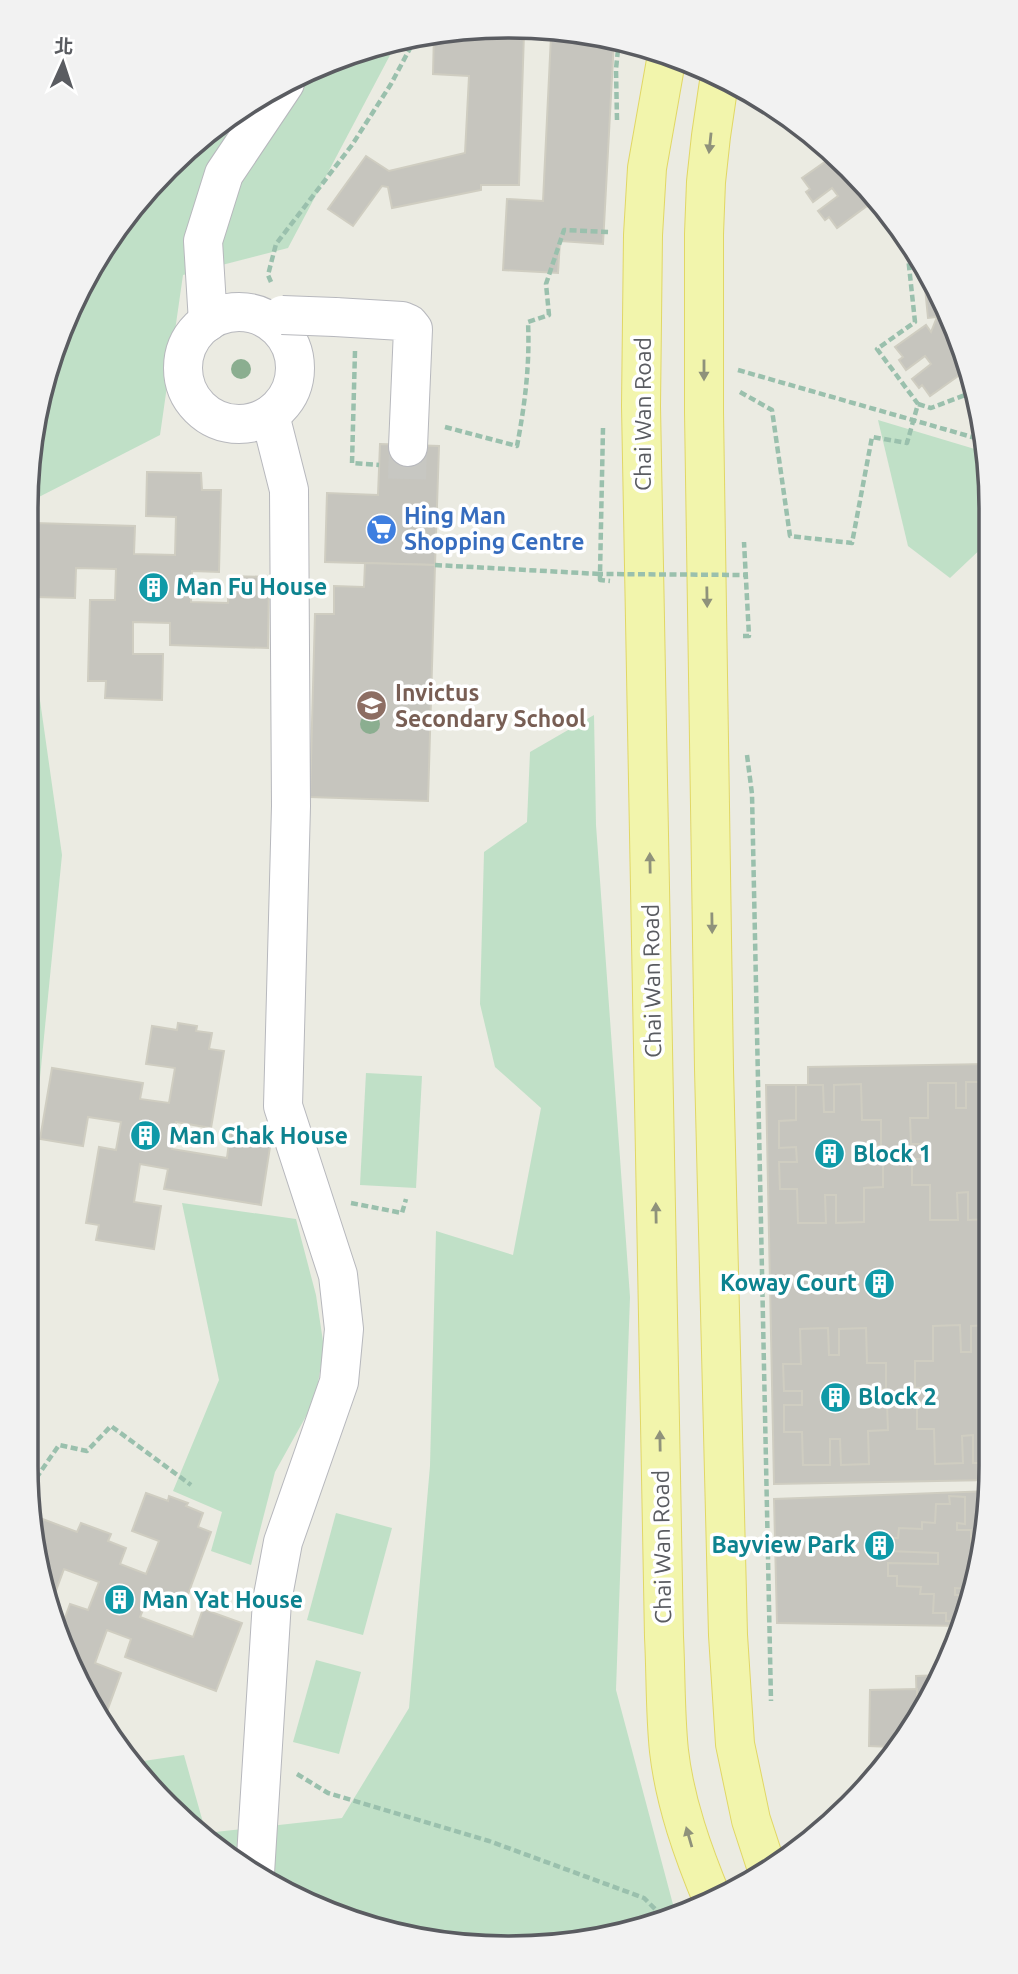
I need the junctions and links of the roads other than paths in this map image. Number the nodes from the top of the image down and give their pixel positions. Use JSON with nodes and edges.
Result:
{"nodes":[{"id":1,"x":665,"y":65,"type":"edge"},
{"id":2,"x":718,"y":88,"type":"edge"},
{"id":3,"x":271,"y":104,"type":"edge"},
{"id":4,"x":266,"y":314,"type":"junction"},
{"id":5,"x":208,"y":322,"type":"junction"},
{"id":6,"x":270,"y":415,"type":"junction"},
{"id":7,"x":393,"y":456,"type":"tunnel mouth"},
{"id":8,"x":764,"y":1860,"type":"edge"},
{"id":9,"x":256,"y":1861,"type":"edge"},
{"id":10,"x":708,"y":1891,"type":"edge"}],
"edges":[{"from":10,"to":1,"type":"main road","name":"Chai Wan Road","one_way":true},
{"from":2,"to":8,"type":"main road","one_way":true},
{"from":3,"to":5,"type":"lane"},
{"from":4,"to":5,"type":"lane"},
{"from":4,"to":6,"type":"lane"},
{"from":4,"to":7,"type":"lane","bridge":true},
{"from":5,"to":6,"type":"lane"},
{"from":6,"to":9,"type":"lane"}]}
